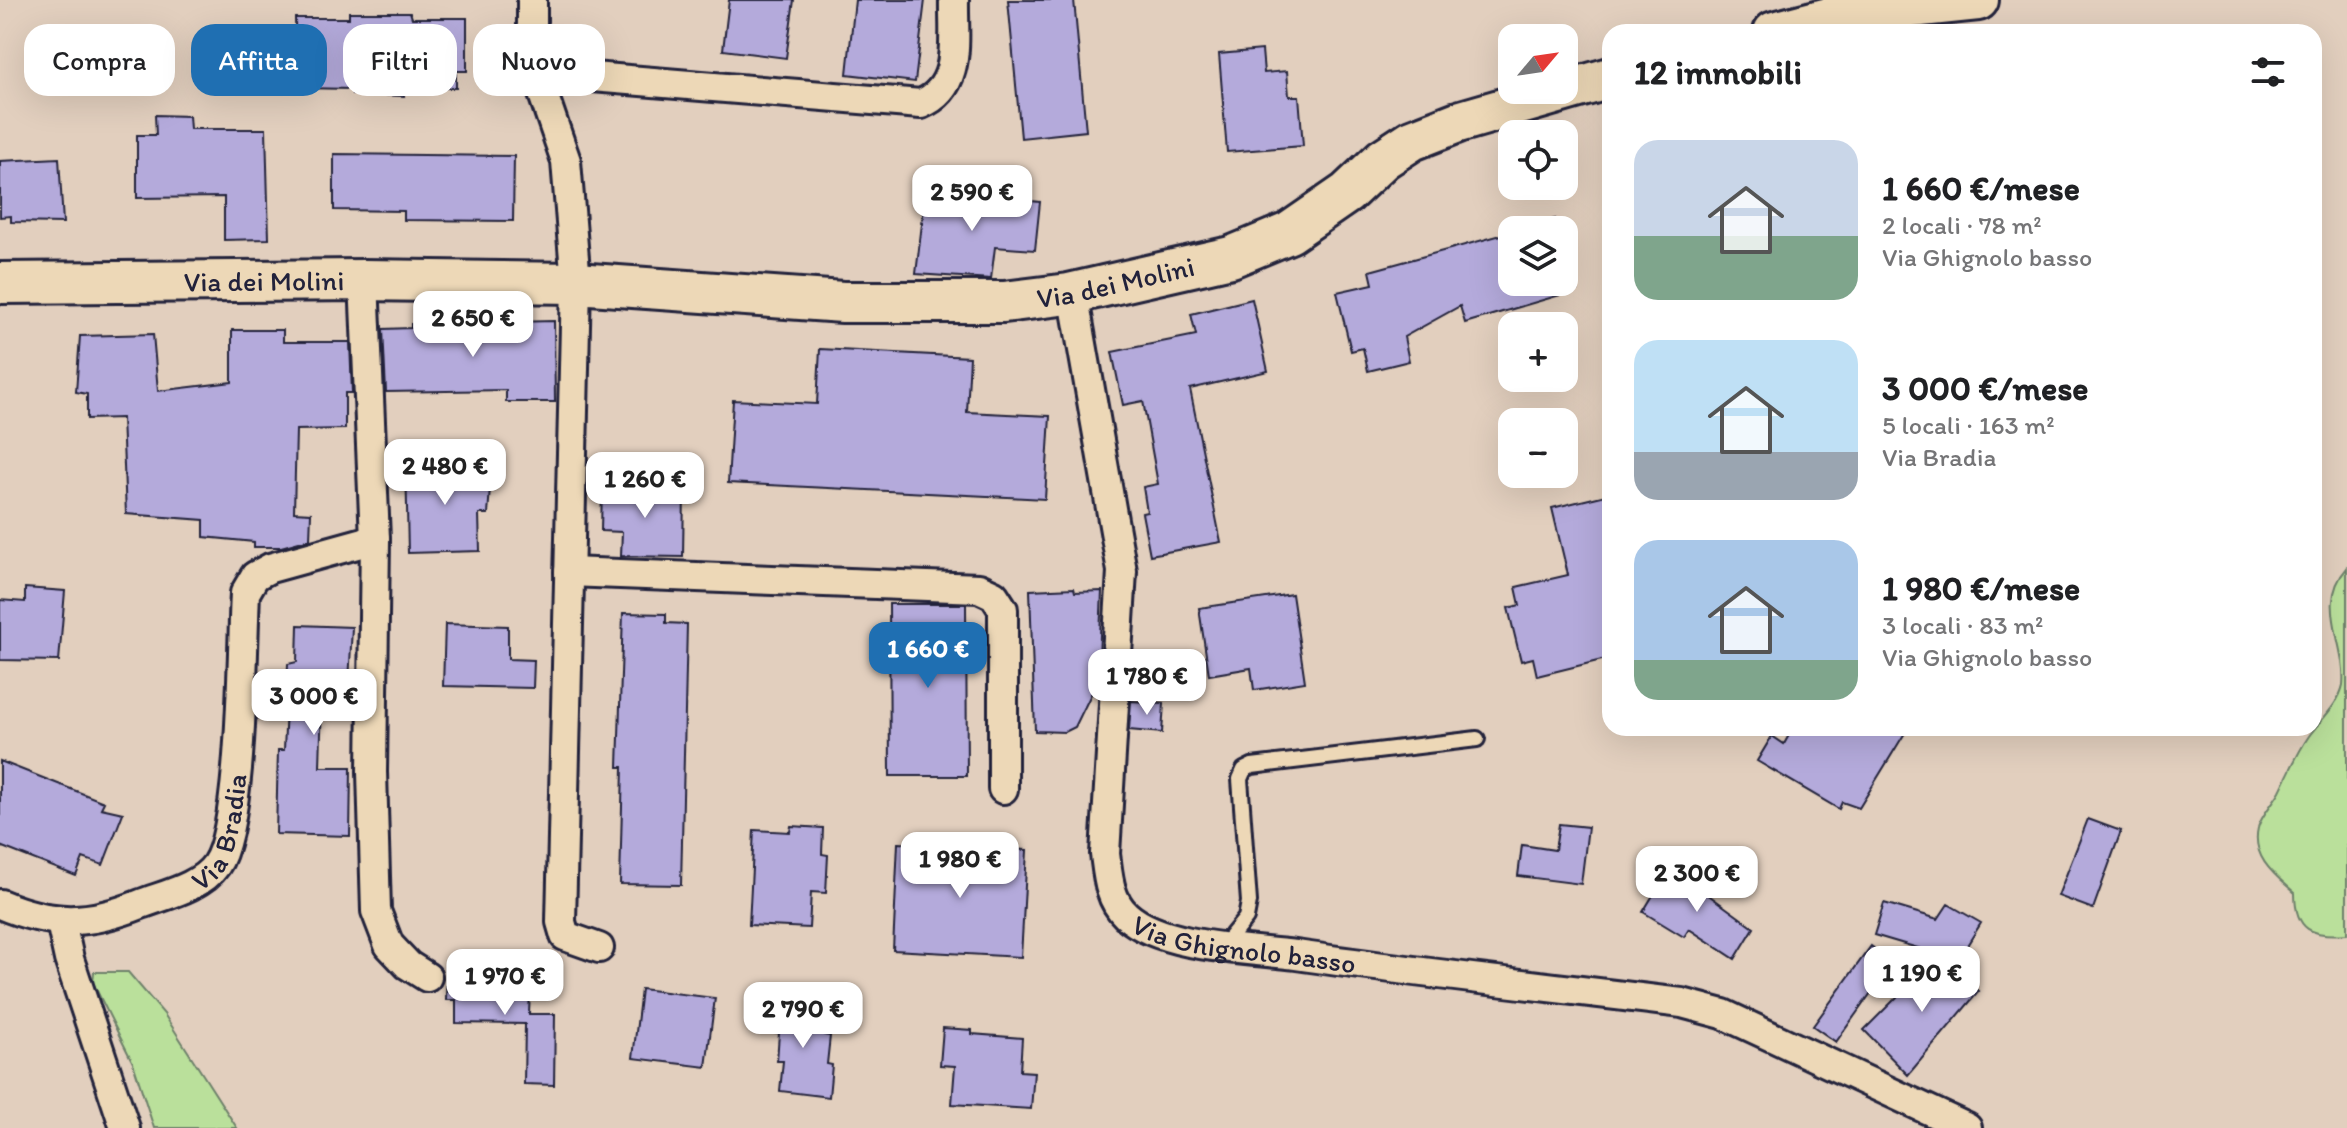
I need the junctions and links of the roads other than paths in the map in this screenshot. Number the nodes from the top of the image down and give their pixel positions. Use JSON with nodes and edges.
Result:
{"nodes":[{"id":1,"x":532,"y":0,"type":"edge"},
{"id":2,"x":954,"y":0,"type":"edge"},
{"id":3,"x":1978,"y":0,"type":"edge"},
{"id":4,"x":532,"y":24,"type":"edge"},
{"id":5,"x":1805,"y":24,"type":"edge"},
{"id":6,"x":605,"y":78,"type":"edge"},
{"id":7,"x":1602,"y":80,"type":"edge"},
{"id":8,"x":544,"y":96,"type":"edge"},
{"id":9,"x":364,"y":280,"type":"junction"},
{"id":10,"x":0,"y":283,"type":"edge"},
{"id":11,"x":576,"y":283,"type":"junction"},
{"id":12,"x":1069,"y":294,"type":"junction"},
{"id":13,"x":375,"y":539,"type":"junction"},
{"id":14,"x":569,"y":572,"type":"junction"},
{"id":15,"x":1477,"y":739,"type":"dead end"},
{"id":16,"x":1003,"y":789,"type":"dead end"},
{"id":17,"x":0,"y":904,"type":"edge"},
{"id":18,"x":61,"y":922,"type":"junction"},
{"id":19,"x":1224,"y":945,"type":"junction"},
{"id":20,"x":599,"y":948,"type":"dead end"},
{"id":21,"x":427,"y":977,"type":"dead end"},
{"id":22,"x":125,"y":1128,"type":"edge"},
{"id":23,"x":1967,"y":1128,"type":"edge"}],
"edges":[{"from":1,"to":4,"type":"street"},
{"from":2,"to":6,"type":"street"},
{"from":3,"to":5,"type":"street"},
{"from":7,"to":12,"type":"street","name":"Via dei Molini"},
{"from":8,"to":11,"type":"street"},
{"from":9,"to":10,"type":"street","name":"Via dei Molini"},
{"from":9,"to":11,"type":"street","name":"Via dei Molini"},
{"from":9,"to":13,"type":"street"},
{"from":11,"to":12,"type":"street","name":"Via dei Molini"},
{"from":11,"to":14,"type":"street"},
{"from":12,"to":19,"type":"street","name":"Via Ghignolo basso"},
{"from":13,"to":18,"type":"street","name":"Via Bradia"},
{"from":13,"to":21,"type":"street"},
{"from":14,"to":16,"type":"street"},
{"from":14,"to":20,"type":"street"},
{"from":15,"to":19,"type":"lane"},
{"from":17,"to":18,"type":"street","name":"Via Bradia"},
{"from":18,"to":22,"type":"street"},
{"from":19,"to":23,"type":"street","name":"Via Ghignolo basso"}]}
